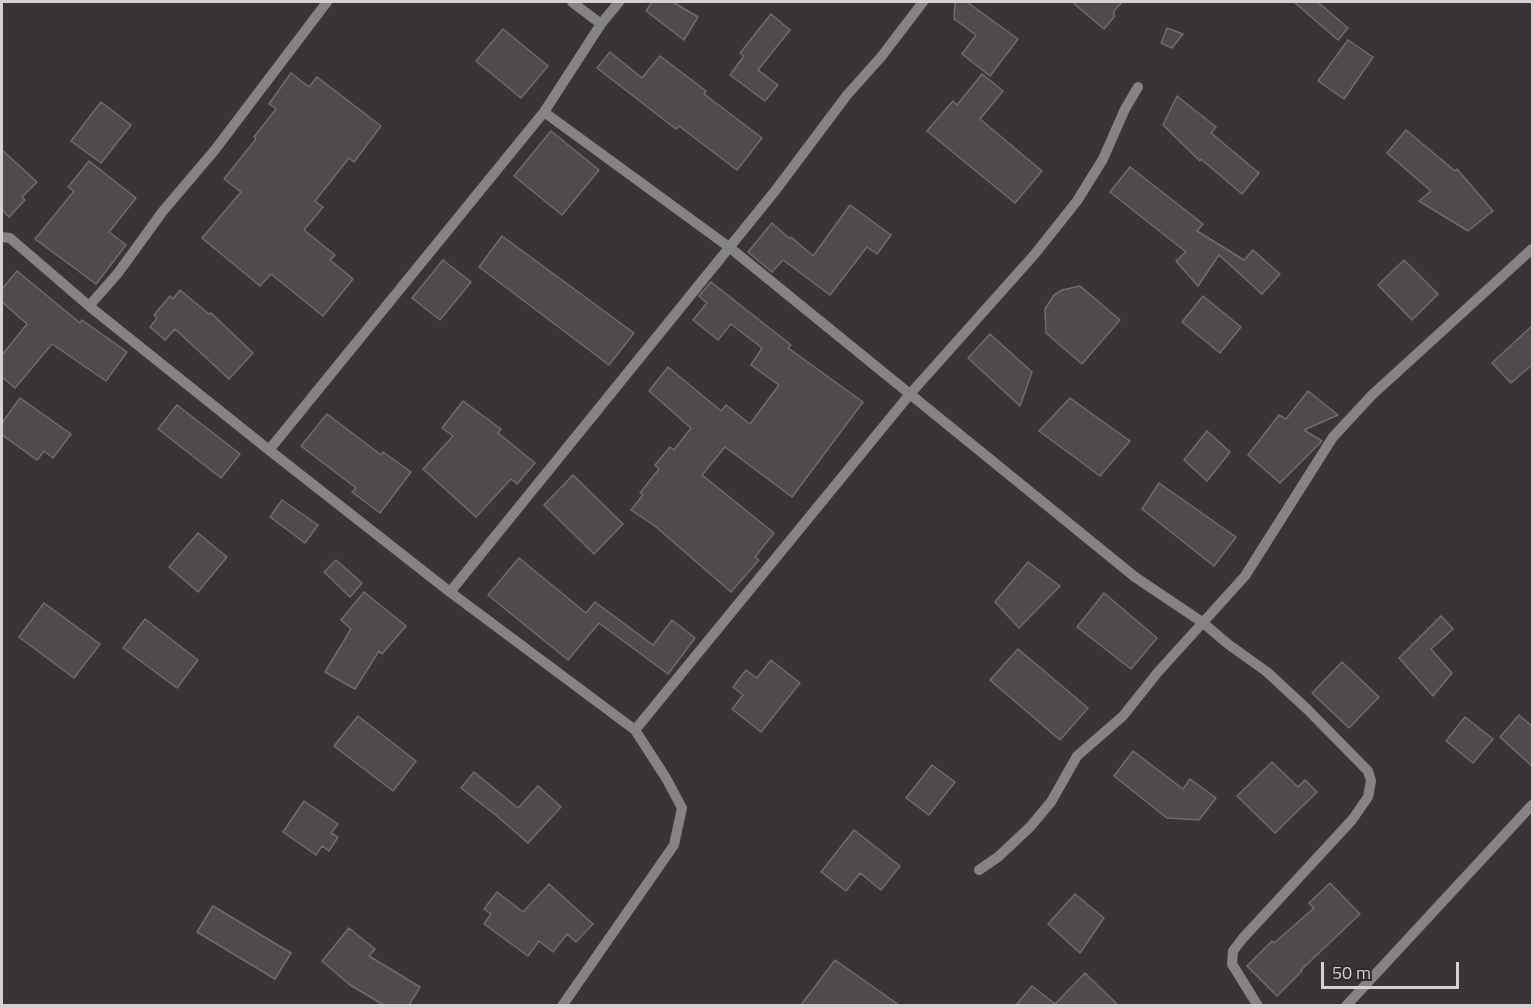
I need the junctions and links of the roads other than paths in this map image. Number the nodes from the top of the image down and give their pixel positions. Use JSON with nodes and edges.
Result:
{"nodes":[{"id":1,"x":327,"y":2,"type":"edge"},
{"id":2,"x":572,"y":2,"type":"edge"},
{"id":3,"x":619,"y":2,"type":"edge"},
{"id":4,"x":923,"y":2,"type":"edge"},
{"id":5,"x":601,"y":24,"type":"junction"},
{"id":6,"x":1138,"y":87,"type":"dead end"},
{"id":7,"x":544,"y":112,"type":"junction"},
{"id":8,"x":2,"y":237,"type":"edge"},
{"id":9,"x":729,"y":247,"type":"junction"},
{"id":10,"x":1533,"y":249,"type":"edge"},
{"id":11,"x":89,"y":306,"type":"junction"},
{"id":12,"x":910,"y":394,"type":"junction"},
{"id":13,"x":269,"y":450,"type":"junction"},
{"id":14,"x":450,"y":592,"type":"junction"},
{"id":15,"x":1202,"y":622,"type":"junction"},
{"id":16,"x":635,"y":730,"type":"junction"},
{"id":17,"x":1533,"y":805,"type":"edge"},
{"id":18,"x":979,"y":870,"type":"dead end"},
{"id":19,"x":562,"y":1005,"type":"edge"},
{"id":20,"x":1258,"y":1005,"type":"edge"},
{"id":21,"x":1346,"y":1005,"type":"edge"}],
"edges":[{"from":1,"to":11,"type":"street"},
{"from":2,"to":5,"type":"street"},
{"from":3,"to":5,"type":"street"},
{"from":4,"to":9,"type":"street"},
{"from":5,"to":7,"type":"street"},
{"from":6,"to":12,"type":"street"},
{"from":7,"to":9,"type":"street"},
{"from":7,"to":13,"type":"street"},
{"from":8,"to":11,"type":"street"},
{"from":9,"to":12,"type":"street"},
{"from":9,"to":14,"type":"street"},
{"from":10,"to":15,"type":"street"},
{"from":11,"to":13,"type":"street"},
{"from":12,"to":15,"type":"street"},
{"from":12,"to":16,"type":"street"},
{"from":13,"to":14,"type":"street"},
{"from":14,"to":16,"type":"street"},
{"from":15,"to":18,"type":"street"},
{"from":15,"to":20,"type":"street"},
{"from":16,"to":19,"type":"street"},
{"from":17,"to":21,"type":"street"}]}
